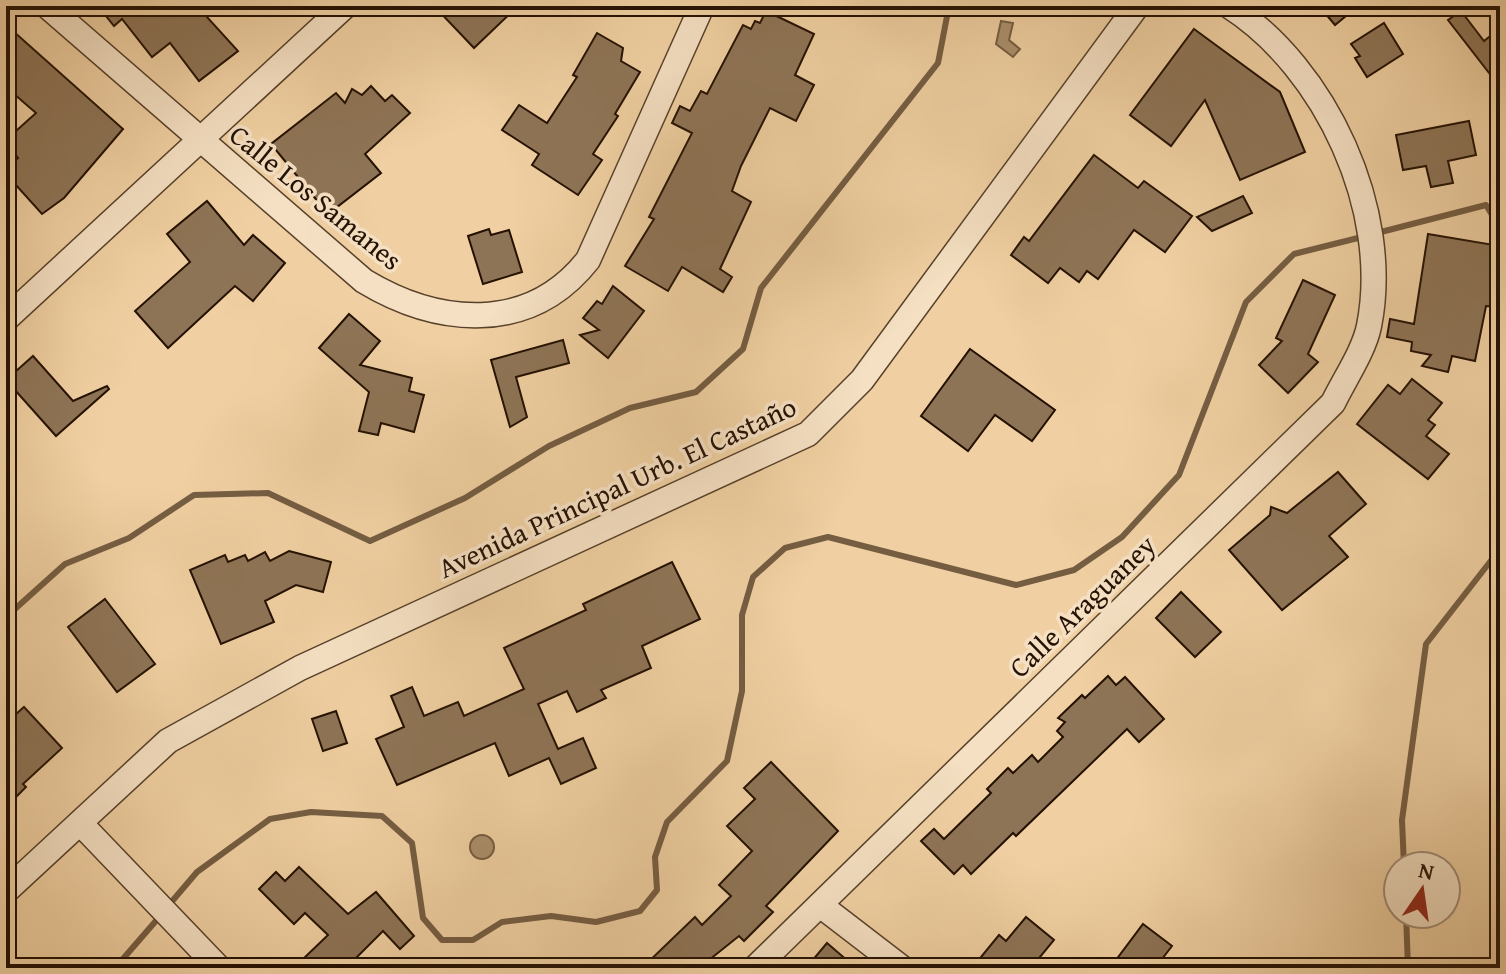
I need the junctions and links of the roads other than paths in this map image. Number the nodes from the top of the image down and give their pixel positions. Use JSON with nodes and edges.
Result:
{"nodes":[{"id":1,"x":47,"y":6,"type":"edge"},
{"id":2,"x":345,"y":6,"type":"edge"},
{"id":3,"x":702,"y":6,"type":"edge"},
{"id":4,"x":1137,"y":6,"type":"edge"},
{"id":5,"x":1229,"y":6,"type":"edge"},
{"id":6,"x":198,"y":138,"type":"junction"},
{"id":7,"x":6,"y":319,"type":"edge"},
{"id":8,"x":80,"y":823,"type":"junction"},
{"id":9,"x":6,"y":891,"type":"edge"},
{"id":10,"x":820,"y":905,"type":"junction"},
{"id":11,"x":219,"y":968,"type":"edge"},
{"id":12,"x":755,"y":968,"type":"edge"},
{"id":13,"x":902,"y":968,"type":"edge"}],
"edges":[{"from":1,"to":6,"type":"street","name":"Calle Los Samanes"},
{"from":2,"to":6,"type":"street"},
{"from":3,"to":6,"type":"street","name":"Calle Los Samanes"},
{"from":4,"to":8,"type":"street","name":"Avenida Principal Urb. El Castaño"},
{"from":5,"to":10,"type":"street","name":"Calle Araguaney"},
{"from":6,"to":7,"type":"street"},
{"from":8,"to":9,"type":"street","name":"Avenida Principal Urb. El Castaño"},
{"from":8,"to":11,"type":"street"},
{"from":10,"to":12,"type":"street","name":"Calle Araguaney"},
{"from":10,"to":13,"type":"street"}]}
